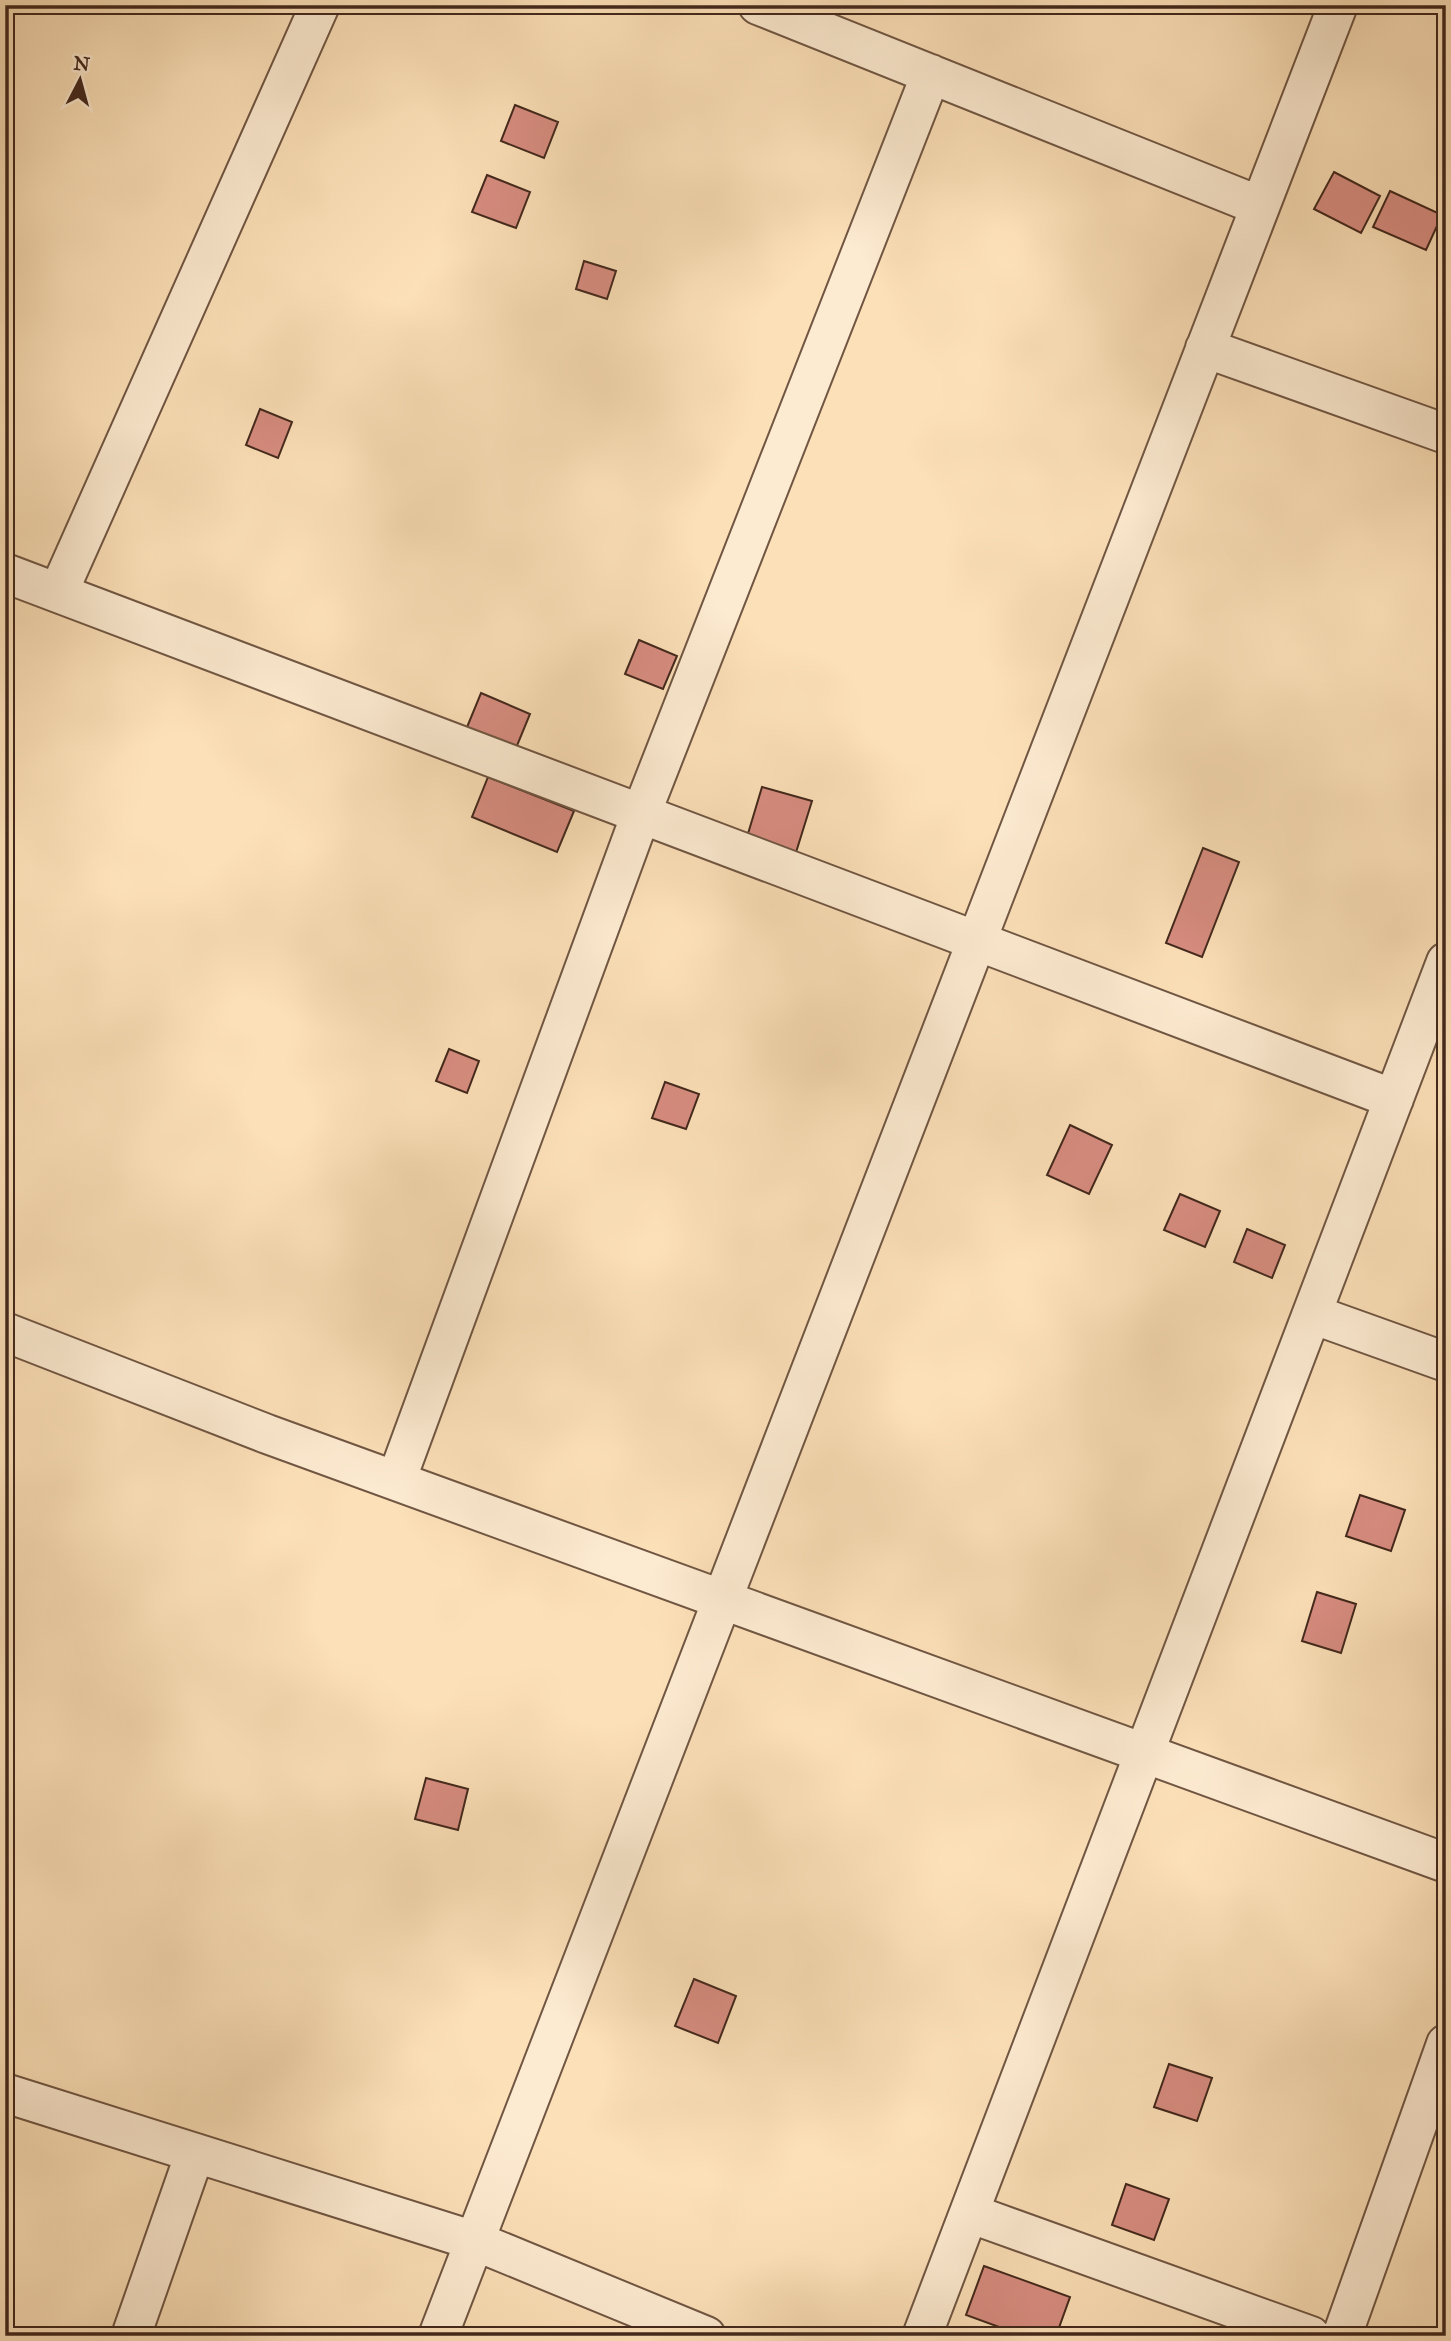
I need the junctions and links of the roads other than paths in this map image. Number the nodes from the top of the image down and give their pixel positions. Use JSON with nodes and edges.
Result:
{"nodes":[{"id":1,"x":320,"y":5,"type":"edge"},
{"id":2,"x":758,"y":5,"type":"edge"},
{"id":3,"x":1338,"y":5,"type":"edge"},
{"id":4,"x":931,"y":74,"type":"junction"},
{"id":5,"x":1260,"y":206,"type":"junction"},
{"id":6,"x":1205,"y":348,"type":"junction"},
{"id":7,"x":1446,"y":434,"type":"edge"},
{"id":8,"x":5,"y":573,"type":"edge"},
{"id":9,"x":58,"y":593,"type":"junction"},
{"id":10,"x":641,"y":814,"type":"junction"},
{"id":11,"x":976,"y":941,"type":"junction"},
{"id":12,"x":1446,"y":962,"type":"edge"},
{"id":13,"x":1394,"y":1099,"type":"junction"},
{"id":14,"x":1312,"y":1314,"type":"junction"},
{"id":15,"x":5,"y":1332,"type":"edge"},
{"id":16,"x":1446,"y":1362,"type":"edge"},
{"id":17,"x":396,"y":1481,"type":"junction"},
{"id":18,"x":722,"y":1600,"type":"junction"},
{"id":19,"x":1144,"y":1753,"type":"junction"},
{"id":20,"x":1446,"y":1863,"type":"edge"},
{"id":21,"x":1446,"y":2045,"type":"edge"},
{"id":22,"x":5,"y":2093,"type":"edge"},
{"id":23,"x":195,"y":2153,"type":"junction"},
{"id":24,"x":969,"y":2213,"type":"junction"},
{"id":25,"x":475,"y":2241,"type":"junction"},
{"id":26,"x":131,"y":2336,"type":"edge"},
{"id":27,"x":438,"y":2336,"type":"edge"},
{"id":28,"x":706,"y":2336,"type":"edge"},
{"id":29,"x":922,"y":2336,"type":"edge"},
{"id":30,"x":1311,"y":2336,"type":"edge"},
{"id":31,"x":1342,"y":2336,"type":"edge"}],
"edges":[{"from":1,"to":9,"type":"street"},
{"from":2,"to":4,"type":"street"},
{"from":3,"to":5,"type":"street"},
{"from":4,"to":5,"type":"street"},
{"from":4,"to":10,"type":"street"},
{"from":5,"to":6,"type":"street"},
{"from":6,"to":7,"type":"street"},
{"from":6,"to":11,"type":"street"},
{"from":8,"to":9,"type":"street"},
{"from":9,"to":10,"type":"street"},
{"from":10,"to":11,"type":"street"},
{"from":10,"to":17,"type":"street"},
{"from":11,"to":13,"type":"street"},
{"from":11,"to":18,"type":"street"},
{"from":12,"to":13,"type":"street"},
{"from":13,"to":14,"type":"street"},
{"from":14,"to":16,"type":"street"},
{"from":14,"to":19,"type":"street"},
{"from":15,"to":17,"type":"street"},
{"from":17,"to":18,"type":"street"},
{"from":18,"to":19,"type":"street"},
{"from":18,"to":25,"type":"street"},
{"from":19,"to":20,"type":"street"},
{"from":19,"to":24,"type":"street"},
{"from":21,"to":31,"type":"street"},
{"from":22,"to":23,"type":"street"},
{"from":23,"to":25,"type":"street"},
{"from":23,"to":26,"type":"street"},
{"from":24,"to":29,"type":"street"},
{"from":24,"to":30,"type":"street"},
{"from":25,"to":27,"type":"street"},
{"from":25,"to":28,"type":"street"}]}
